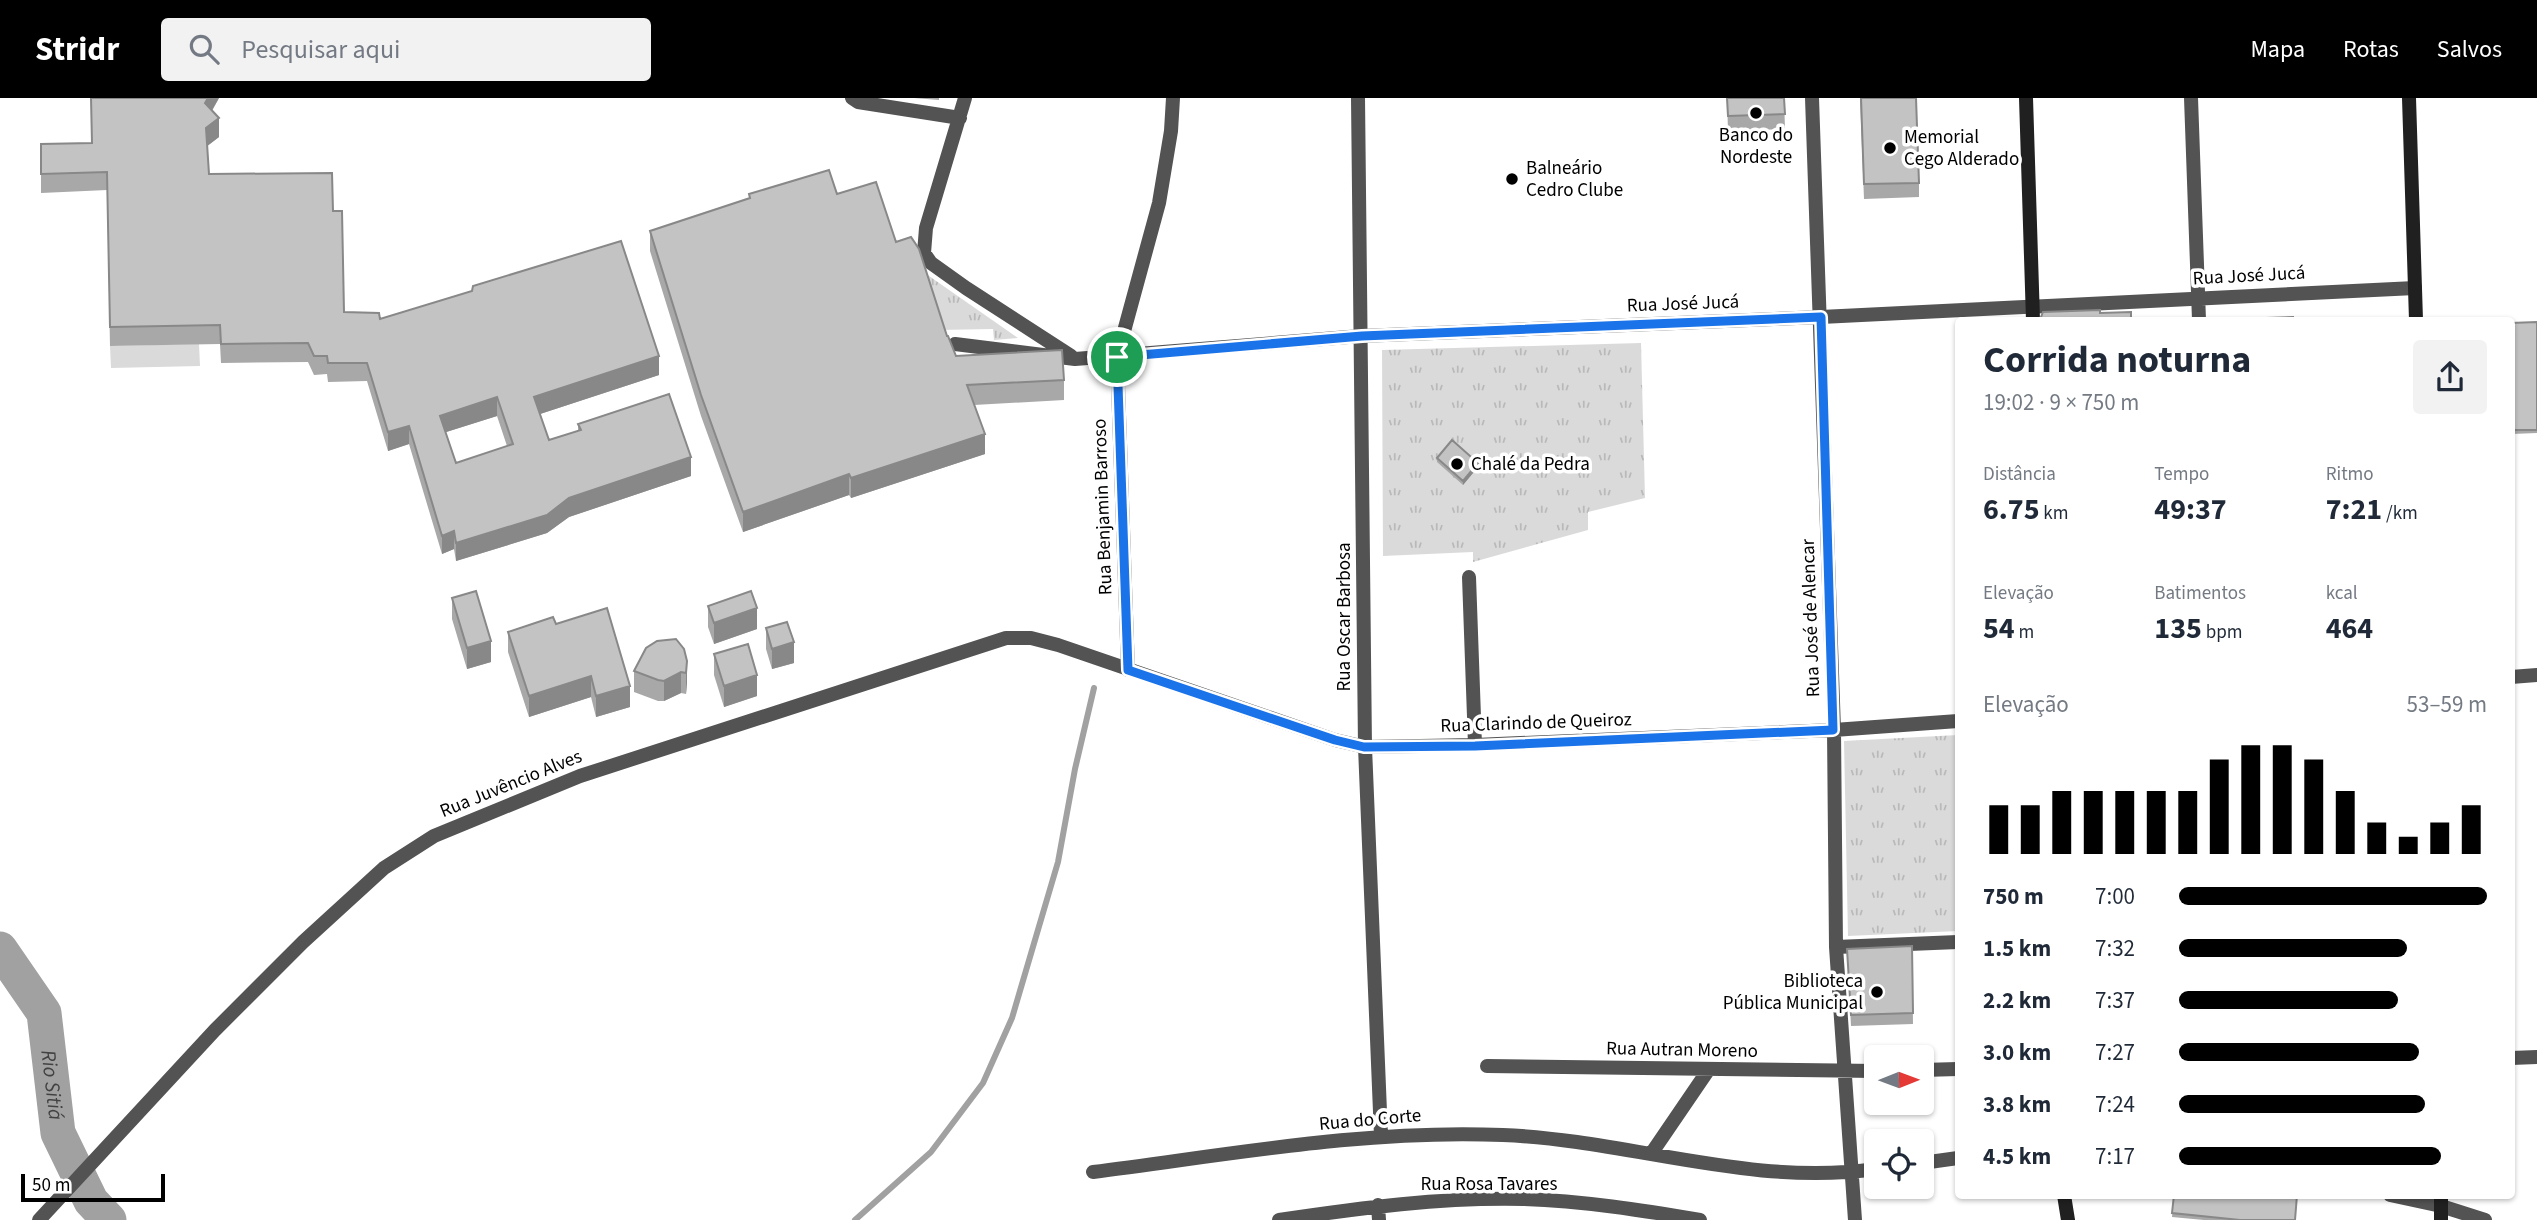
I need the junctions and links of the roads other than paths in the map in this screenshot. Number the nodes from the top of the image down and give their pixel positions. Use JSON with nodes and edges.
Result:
{"nodes":[{"id":1,"x":852,"y":98,"type":"edge"},
{"id":2,"x":965,"y":98,"type":"edge"},
{"id":3,"x":1173,"y":98,"type":"edge"},
{"id":4,"x":1358,"y":98,"type":"edge"},
{"id":5,"x":1812,"y":98,"type":"edge"},
{"id":6,"x":2026,"y":98,"type":"edge"},
{"id":7,"x":2192,"y":98,"type":"edge"},
{"id":8,"x":2409,"y":98,"type":"edge"},
{"id":9,"x":960,"y":118,"type":"junction"},
{"id":10,"x":2415,"y":288,"type":"junction"},
{"id":11,"x":2198,"y":298,"type":"junction"},
{"id":12,"x":2033,"y":313,"type":"edge"},
{"id":13,"x":1821,"y":317,"type":"junction"},
{"id":14,"x":2199,"y":317,"type":"edge"},
{"id":15,"x":2416,"y":317,"type":"edge"},
{"id":16,"x":1362,"y":336,"type":"junction"},
{"id":17,"x":954,"y":344,"type":"edge"},
{"id":18,"x":1117,"y":357,"type":"junction"},
{"id":19,"x":1075,"y":359,"type":"junction"},
{"id":20,"x":1469,"y":577,"type":"dead end"},
{"id":21,"x":1128,"y":670,"type":"junction"},
{"id":22,"x":2537,"y":675,"type":"edge"},
{"id":23,"x":2515,"y":677,"type":"edge"},
{"id":24,"x":1955,"y":721,"type":"edge"},
{"id":25,"x":1833,"y":730,"type":"junction"},
{"id":26,"x":1475,"y":746,"type":"junction"},
{"id":27,"x":1364,"y":747,"type":"junction"},
{"id":28,"x":1955,"y":942,"type":"edge"},
{"id":29,"x":1836,"y":947,"type":"junction"},
{"id":30,"x":2537,"y":1057,"type":"edge"},
{"id":31,"x":2515,"y":1058,"type":"edge"},
{"id":32,"x":1488,"y":1066,"type":"dead end"},
{"id":33,"x":1709,"y":1069,"type":"junction"},
{"id":34,"x":1955,"y":1069,"type":"edge"},
{"id":35,"x":1934,"y":1070,"type":"edge"},
{"id":36,"x":1864,"y":1071,"type":"edge"},
{"id":37,"x":1844,"y":1072,"type":"junction"},
{"id":38,"x":1381,"y":1136,"type":"junction"},
{"id":39,"x":1651,"y":1154,"type":"junction"},
{"id":40,"x":1955,"y":1158,"type":"edge"},
{"id":41,"x":1934,"y":1161,"type":"edge"},
{"id":42,"x":1864,"y":1171,"type":"edge"},
{"id":43,"x":1093,"y":1172,"type":"dead end"},
{"id":44,"x":1852,"y":1173,"type":"junction"},
{"id":45,"x":2065,"y":1199,"type":"edge"},
{"id":46,"x":2407,"y":1199,"type":"edge"},
{"id":47,"x":1378,"y":1205,"type":"junction"},
{"id":48,"x":2441,"y":1207,"type":"edge"},
{"id":49,"x":1616,"y":1213,"type":"edge"},
{"id":50,"x":39,"y":1220,"type":"edge"},
{"id":51,"x":1279,"y":1220,"type":"edge"},
{"id":52,"x":1380,"y":1220,"type":"edge"},
{"id":53,"x":1700,"y":1220,"type":"edge"},
{"id":54,"x":1856,"y":1220,"type":"edge"},
{"id":55,"x":2068,"y":1220,"type":"edge"},
{"id":56,"x":2485,"y":1220,"type":"edge"}],
"edges":[{"from":1,"to":9,"type":"street"},
{"from":2,"to":9,"type":"street"},
{"from":3,"to":18,"type":"street","name":"Rua Benjamin Barroso"},
{"from":4,"to":16,"type":"street","name":"Rua Oscar Barbosa"},
{"from":5,"to":13,"type":"street","name":"Rua José de Alencar"},
{"from":6,"to":12,"type":"main road"},
{"from":7,"to":11,"type":"street"},
{"from":8,"to":10,"type":"main road"},
{"from":9,"to":19,"type":"street"},
{"from":10,"to":11,"type":"street","name":"Rua José Jucá"},
{"from":10,"to":15,"type":"main road"},
{"from":11,"to":12,"type":"street","name":"Rua José Jucá"},
{"from":11,"to":14,"type":"street"},
{"from":12,"to":13,"type":"street","name":"Rua José Jucá"},
{"from":13,"to":16,"type":"street","name":"Rua José Jucá"},
{"from":13,"to":25,"type":"street","name":"Rua José de Alencar"},
{"from":16,"to":18,"type":"street","name":"Rua José Jucá"},
{"from":16,"to":27,"type":"street","name":"Rua Oscar Barbosa"},
{"from":17,"to":19,"type":"street","name":"Rua José Jucá"},
{"from":18,"to":19,"type":"street","name":"Rua José Jucá"},
{"from":18,"to":21,"type":"street","name":"Rua Benjamin Barroso"},
{"from":20,"to":26,"type":"street"},
{"from":21,"to":27,"type":"street","name":"Rua Clarindo de Queiroz"},
{"from":21,"to":50,"type":"street","name":"Rua Juvêncio Alves"},
{"from":22,"to":23,"type":"street"},
{"from":24,"to":25,"type":"street","name":"Rua Clarindo de Queiroz"},
{"from":25,"to":26,"type":"street","name":"Rua Clarindo de Queiroz"},
{"from":25,"to":29,"type":"street","name":"Rua José de Alencar"},
{"from":26,"to":27,"type":"street","name":"Rua Clarindo de Queiroz"},
{"from":27,"to":38,"type":"street","name":"Rua Oscar Barbosa"},
{"from":28,"to":29,"type":"street"},
{"from":29,"to":37,"type":"street","name":"Rua José de Alencar"},
{"from":30,"to":31,"type":"street"},
{"from":32,"to":33,"type":"street","name":"Rua Autran Moreno"},
{"from":33,"to":37,"type":"street","name":"Rua Autran Moreno"},
{"from":33,"to":39,"type":"street"},
{"from":34,"to":35,"type":"street"},
{"from":36,"to":37,"type":"street","name":"Rua Autran Moreno"},
{"from":37,"to":44,"type":"street","name":"Rua José de Alencar"},
{"from":38,"to":39,"type":"street","name":"Rua do Corte"},
{"from":38,"to":43,"type":"street","name":"Rua do Corte"},
{"from":39,"to":44,"type":"street","name":"Rua do Corte"},
{"from":40,"to":41,"type":"street"},
{"from":42,"to":44,"type":"street","name":"Rua do Corte"},
{"from":44,"to":54,"type":"street","name":"Rua José de Alencar"},
{"from":45,"to":55,"type":"main road"},
{"from":46,"to":48,"type":"street"},
{"from":47,"to":49,"type":"street","name":"Rua Rosa Tavares"},
{"from":47,"to":51,"type":"street","name":"Rua Rosa Tavares"},
{"from":47,"to":52,"type":"street"},
{"from":48,"to":56,"type":"street"},
{"from":49,"to":53,"type":"street","name":"Rua Rosa Tavares"}]}
